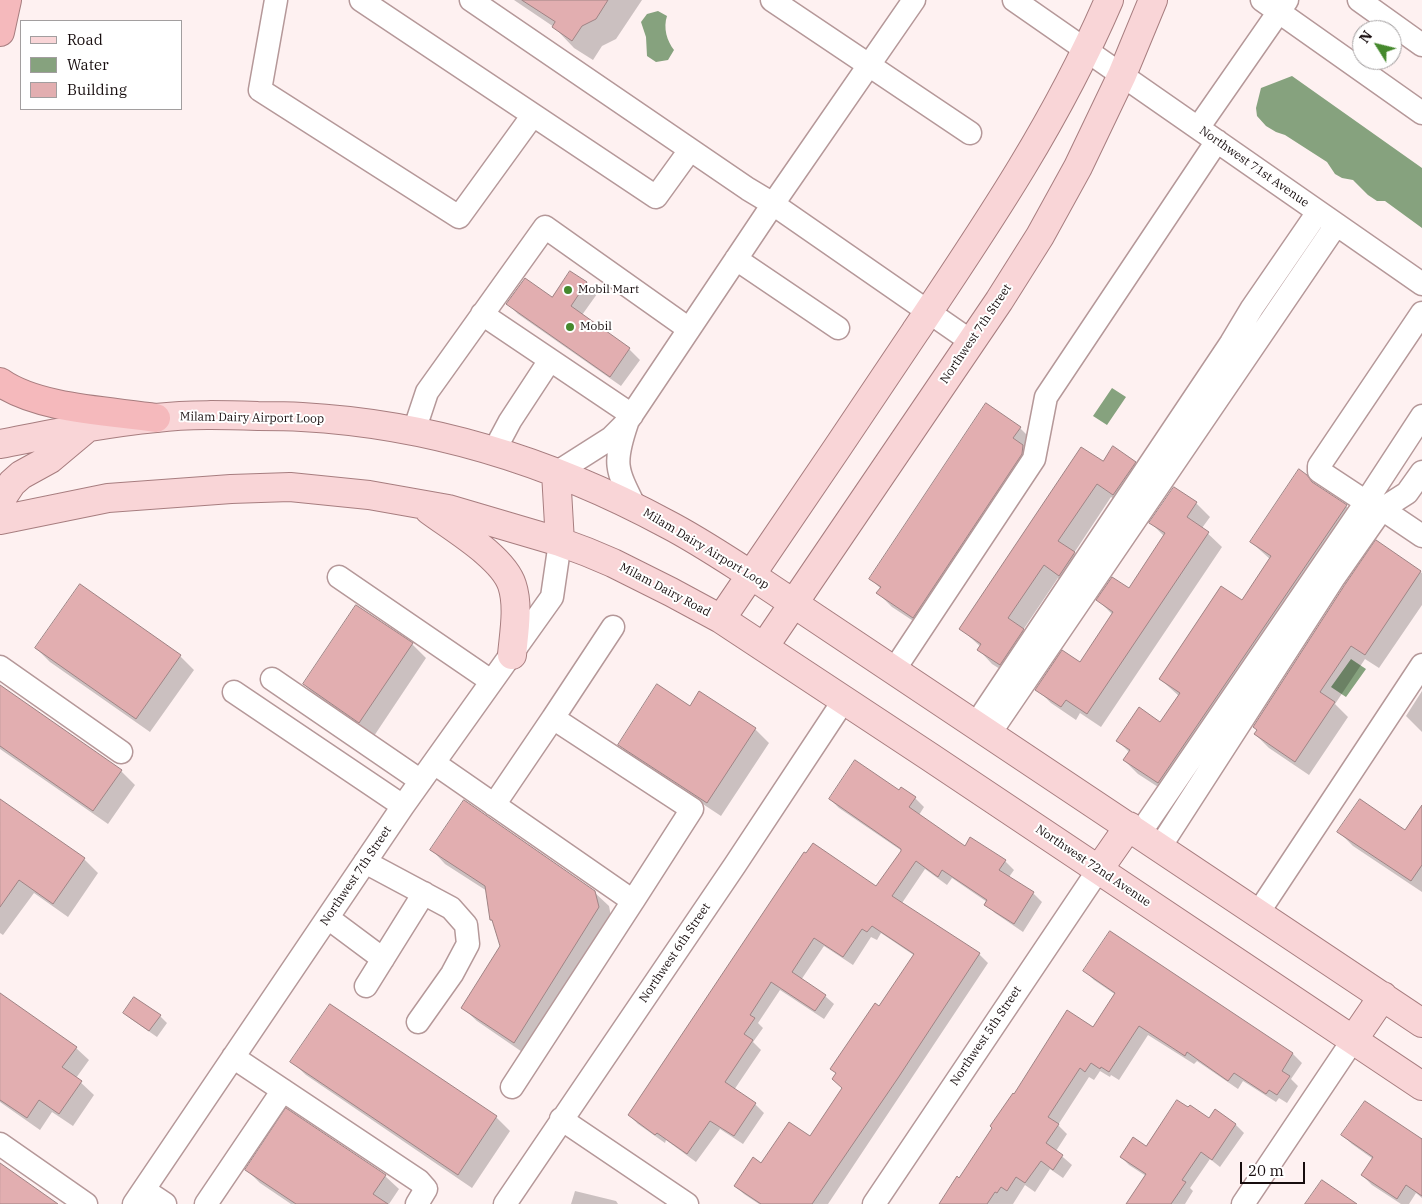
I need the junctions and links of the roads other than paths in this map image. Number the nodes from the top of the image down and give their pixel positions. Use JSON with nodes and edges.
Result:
{"nodes":[{"id":1,"x":7,"y":0,"type":"edge"},
{"id":2,"x":276,"y":0,"type":"edge"},
{"id":3,"x":361,"y":0,"type":"edge"},
{"id":4,"x":471,"y":0,"type":"edge"},
{"id":5,"x":772,"y":0,"type":"edge"},
{"id":6,"x":914,"y":0,"type":"edge"},
{"id":7,"x":1014,"y":0,"type":"edge"},
{"id":8,"x":1108,"y":0,"type":"edge"},
{"id":9,"x":1152,"y":0,"type":"edge"},
{"id":10,"x":1359,"y":0,"type":"edge"},
{"id":11,"x":1276,"y":4,"type":"edge"},
{"id":12,"x":0,"y":32,"type":"edge"},
{"id":13,"x":1422,"y":45,"type":"edge"},
{"id":14,"x":1087,"y":50,"type":"junction"},
{"id":15,"x":869,"y":66,"type":"junction"},
{"id":16,"x":1122,"y":75,"type":"junction"},
{"id":17,"x":1422,"y":113,"type":"edge"},
{"id":18,"x":533,"y":115,"type":"junction"},
{"id":19,"x":1198,"y":128,"type":"junction"},
{"id":20,"x":970,"y":133,"type":"dead end"},
{"id":21,"x":1217,"y":142,"type":"junction"},
{"id":22,"x":690,"y":150,"type":"junction"},
{"id":23,"x":773,"y":204,"type":"junction"},
{"id":24,"x":1318,"y":212,"type":"junction"},
{"id":25,"x":1336,"y":225,"type":"junction"},
{"id":26,"x":736,"y":259,"type":"junction"},
{"id":27,"x":1422,"y":284,"type":"edge"},
{"id":28,"x":928,"y":312,"type":"junction"},
{"id":29,"x":482,"y":314,"type":"junction"},
{"id":30,"x":1422,"y":314,"type":"edge"},
{"id":31,"x":838,"y":328,"type":"dead end"},
{"id":32,"x":689,"y":329,"type":"junction"},
{"id":33,"x":972,"y":342,"type":"junction"},
{"id":34,"x":550,"y":360,"type":"junction"},
{"id":35,"x":0,"y":382,"type":"edge"},
{"id":36,"x":1422,"y":416,"type":"edge"},
{"id":37,"x":156,"y":418,"type":"junction"},
{"id":38,"x":630,"y":418,"type":"junction"},
{"id":39,"x":88,"y":427,"type":"junction"},
{"id":40,"x":414,"y":431,"type":"junction"},
{"id":41,"x":0,"y":444,"type":"edge"},
{"id":42,"x":494,"y":451,"type":"junction"},
{"id":43,"x":1422,"y":472,"type":"edge"},
{"id":44,"x":556,"y":473,"type":"junction"},
{"id":45,"x":0,"y":501,"type":"edge"},
{"id":46,"x":420,"y":504,"type":"junction"},
{"id":47,"x":1374,"y":506,"type":"junction"},
{"id":48,"x":635,"y":507,"type":"junction"},
{"id":49,"x":0,"y":520,"type":"edge"},
{"id":50,"x":1422,"y":536,"type":"edge"},
{"id":51,"x":560,"y":542,"type":"junction"},
{"id":52,"x":751,"y":575,"type":"junction"},
{"id":53,"x":339,"y":577,"type":"dead end"},
{"id":54,"x":795,"y":603,"type":"junction"},
{"id":55,"x":721,"y":619,"type":"junction"},
{"id":56,"x":614,"y":627,"type":"dead end"},
{"id":57,"x":764,"y":647,"type":"junction"},
{"id":58,"x":512,"y":654,"type":"junction"},
{"id":59,"x":1422,"y":665,"type":"edge"},
{"id":60,"x":0,"y":668,"type":"edge"},
{"id":61,"x":894,"y":670,"type":"junction"},
{"id":62,"x":272,"y":679,"type":"dead end"},
{"id":63,"x":491,"y":681,"type":"junction"},
{"id":64,"x":234,"y":692,"type":"dead end"},
{"id":65,"x":844,"y":700,"type":"junction"},
{"id":66,"x":553,"y":718,"type":"junction"},
{"id":67,"x":983,"y":728,"type":"junction"},
{"id":68,"x":121,"y":752,"type":"dead end"},
{"id":69,"x":427,"y":772,"type":"junction"},
{"id":70,"x":403,"y":806,"type":"junction"},
{"id":71,"x":494,"y":806,"type":"junction"},
{"id":72,"x":1143,"y":836,"type":"junction"},
{"id":73,"x":365,"y":862,"type":"junction"},
{"id":74,"x":1099,"y":870,"type":"junction"},
{"id":75,"x":424,"y":893,"type":"junction"},
{"id":76,"x":633,"y":901,"type":"junction"},
{"id":77,"x":1258,"y":913,"type":"junction"},
{"id":78,"x":328,"y":918,"type":"junction"},
{"id":79,"x":383,"y":959,"type":"junction"},
{"id":80,"x":366,"y":986,"type":"dead end"},
{"id":81,"x":1382,"y":996,"type":"junction"},
{"id":82,"x":1419,"y":1015,"type":"edge"},
{"id":83,"x":418,"y":1022,"type":"dead end"},
{"id":84,"x":1354,"y":1040,"type":"junction"},
{"id":85,"x":234,"y":1057,"type":"junction"},
{"id":86,"x":1422,"y":1086,"type":"edge"},
{"id":87,"x":512,"y":1087,"type":"dead end"},
{"id":88,"x":283,"y":1090,"type":"junction"},
{"id":89,"x":561,"y":1119,"type":"junction"},
{"id":90,"x":0,"y":1144,"type":"edge"},
{"id":91,"x":139,"y":1197,"type":"edge"},
{"id":92,"x":86,"y":1204,"type":"edge"},
{"id":93,"x":165,"y":1204,"type":"edge"},
{"id":94,"x":206,"y":1204,"type":"edge"},
{"id":95,"x":417,"y":1204,"type":"edge"},
{"id":96,"x":504,"y":1204,"type":"edge"},
{"id":97,"x":687,"y":1204,"type":"edge"},
{"id":98,"x":874,"y":1204,"type":"edge"},
{"id":99,"x":1243,"y":1204,"type":"edge"}],
"edges":[{"from":1,"to":12,"type":"highway"},
{"from":2,"to":18,"type":"street"},
{"from":3,"to":18,"type":"street"},
{"from":4,"to":22,"type":"street"},
{"from":5,"to":15,"type":"street"},
{"from":6,"to":15,"type":"street"},
{"from":7,"to":14,"type":"street","name":"Northwest 71st Avenue"},
{"from":8,"to":14,"type":"main road"},
{"from":9,"to":16,"type":"main road","name":"Northwest 7th Street"},
{"from":10,"to":13,"type":"street"},
{"from":11,"to":17,"type":"street"},
{"from":11,"to":19,"type":"street"},
{"from":14,"to":16,"type":"street","name":"Northwest 71st Avenue"},
{"from":14,"to":28,"type":"main road"},
{"from":15,"to":20,"type":"street"},
{"from":15,"to":23,"type":"street"},
{"from":16,"to":19,"type":"street","name":"Northwest 71st Avenue"},
{"from":16,"to":33,"type":"main road","name":"Northwest 7th Street"},
{"from":18,"to":22,"type":"street"},
{"from":19,"to":21,"type":"street","name":"Northwest 71st Avenue"},
{"from":21,"to":24,"type":"street","name":"Northwest 71st Avenue"},
{"from":21,"to":61,"type":"street"},
{"from":22,"to":23,"type":"street"},
{"from":23,"to":26,"type":"street"},
{"from":23,"to":28,"type":"street"},
{"from":24,"to":25,"type":"street","name":"Northwest 71st Avenue"},
{"from":24,"to":67,"type":"street"},
{"from":25,"to":27,"type":"street","name":"Northwest 71st Avenue"},
{"from":25,"to":67,"type":"street"},
{"from":26,"to":31,"type":"street"},
{"from":26,"to":32,"type":"street"},
{"from":28,"to":33,"type":"street"},
{"from":28,"to":52,"type":"main road"},
{"from":29,"to":32,"type":"street"},
{"from":29,"to":34,"type":"street"},
{"from":29,"to":40,"type":"street"},
{"from":30,"to":47,"type":"street"},
{"from":32,"to":38,"type":"street"},
{"from":33,"to":54,"type":"main road","name":"Northwest 7th Street"},
{"from":34,"to":38,"type":"street"},
{"from":34,"to":42,"type":"street"},
{"from":35,"to":37,"type":"highway"},
{"from":36,"to":47,"type":"street"},
{"from":37,"to":39,"type":"main road","name":"Milam Dairy Airport Loop"},
{"from":37,"to":40,"type":"main road","name":"Milam Dairy Airport Loop"},
{"from":38,"to":44,"type":"street"},
{"from":38,"to":48,"type":"street"},
{"from":39,"to":41,"type":"main road","name":"Milam Dairy Airport Loop"},
{"from":39,"to":45,"type":"main road"},
{"from":40,"to":42,"type":"main road","name":"Milam Dairy Airport Loop"},
{"from":42,"to":44,"type":"main road","name":"Milam Dairy Airport Loop"},
{"from":43,"to":47,"type":"street"},
{"from":44,"to":48,"type":"main road","name":"Milam Dairy Airport Loop"},
{"from":44,"to":51,"type":"main road"},
{"from":46,"to":49,"type":"main road"},
{"from":46,"to":51,"type":"main road"},
{"from":46,"to":58,"type":"main road"},
{"from":47,"to":50,"type":"street"},
{"from":47,"to":72,"type":"street"},
{"from":48,"to":52,"type":"main road","name":"Milam Dairy Airport Loop"},
{"from":51,"to":55,"type":"main road","name":"Milam Dairy Road"},
{"from":51,"to":58,"type":"street","name":"Northwest 7th Street"},
{"from":52,"to":54,"type":"main road","name":"Milam Dairy Airport Loop"},
{"from":52,"to":55,"type":"main road"},
{"from":53,"to":63,"type":"street"},
{"from":54,"to":57,"type":"main road","name":"Northwest 7th Street"},
{"from":54,"to":61,"type":"main road"},
{"from":55,"to":57,"type":"main road","name":"Milam Dairy Road"},
{"from":56,"to":66,"type":"street"},
{"from":57,"to":65,"type":"main road","name":"Northwest 72nd Avenue"},
{"from":58,"to":63,"type":"street","name":"Northwest 7th Street"},
{"from":59,"to":77,"type":"street"},
{"from":60,"to":68,"type":"street"},
{"from":61,"to":67,"type":"main road"},
{"from":62,"to":69,"type":"street"},
{"from":63,"to":69,"type":"street","name":"Northwest 7th Street"},
{"from":64,"to":70,"type":"street"},
{"from":65,"to":74,"type":"main road","name":"Northwest 72nd Avenue"},
{"from":65,"to":89,"type":"street","name":"Northwest 6th Street"},
{"from":66,"to":71,"type":"street"},
{"from":66,"to":76,"type":"street"},
{"from":67,"to":72,"type":"main road"},
{"from":69,"to":70,"type":"street","name":"Northwest 7th Street"},
{"from":69,"to":71,"type":"street"},
{"from":70,"to":73,"type":"street","name":"Northwest 7th Street"},
{"from":71,"to":76,"type":"street"},
{"from":72,"to":74,"type":"main road"},
{"from":72,"to":77,"type":"main road"},
{"from":73,"to":75,"type":"street"},
{"from":73,"to":78,"type":"street","name":"Northwest 7th Street"},
{"from":74,"to":84,"type":"main road","name":"Northwest 72nd Avenue"},
{"from":74,"to":98,"type":"street","name":"Northwest 5th Street"},
{"from":75,"to":79,"type":"street"},
{"from":75,"to":83,"type":"street"},
{"from":76,"to":87,"type":"street"},
{"from":77,"to":81,"type":"main road"},
{"from":78,"to":79,"type":"street"},
{"from":78,"to":85,"type":"street","name":"Northwest 7th Street"},
{"from":79,"to":80,"type":"street"},
{"from":81,"to":82,"type":"main road"},
{"from":81,"to":84,"type":"main road"},
{"from":84,"to":86,"type":"main road","name":"Northwest 72nd Avenue"},
{"from":84,"to":99,"type":"street"},
{"from":85,"to":88,"type":"street"},
{"from":85,"to":91,"type":"street","name":"Northwest 7th Street"},
{"from":88,"to":94,"type":"street"},
{"from":88,"to":95,"type":"street"},
{"from":89,"to":96,"type":"street","name":"Northwest 6th Street"},
{"from":89,"to":97,"type":"street"},
{"from":90,"to":92,"type":"street"},
{"from":91,"to":93,"type":"street"}]}
